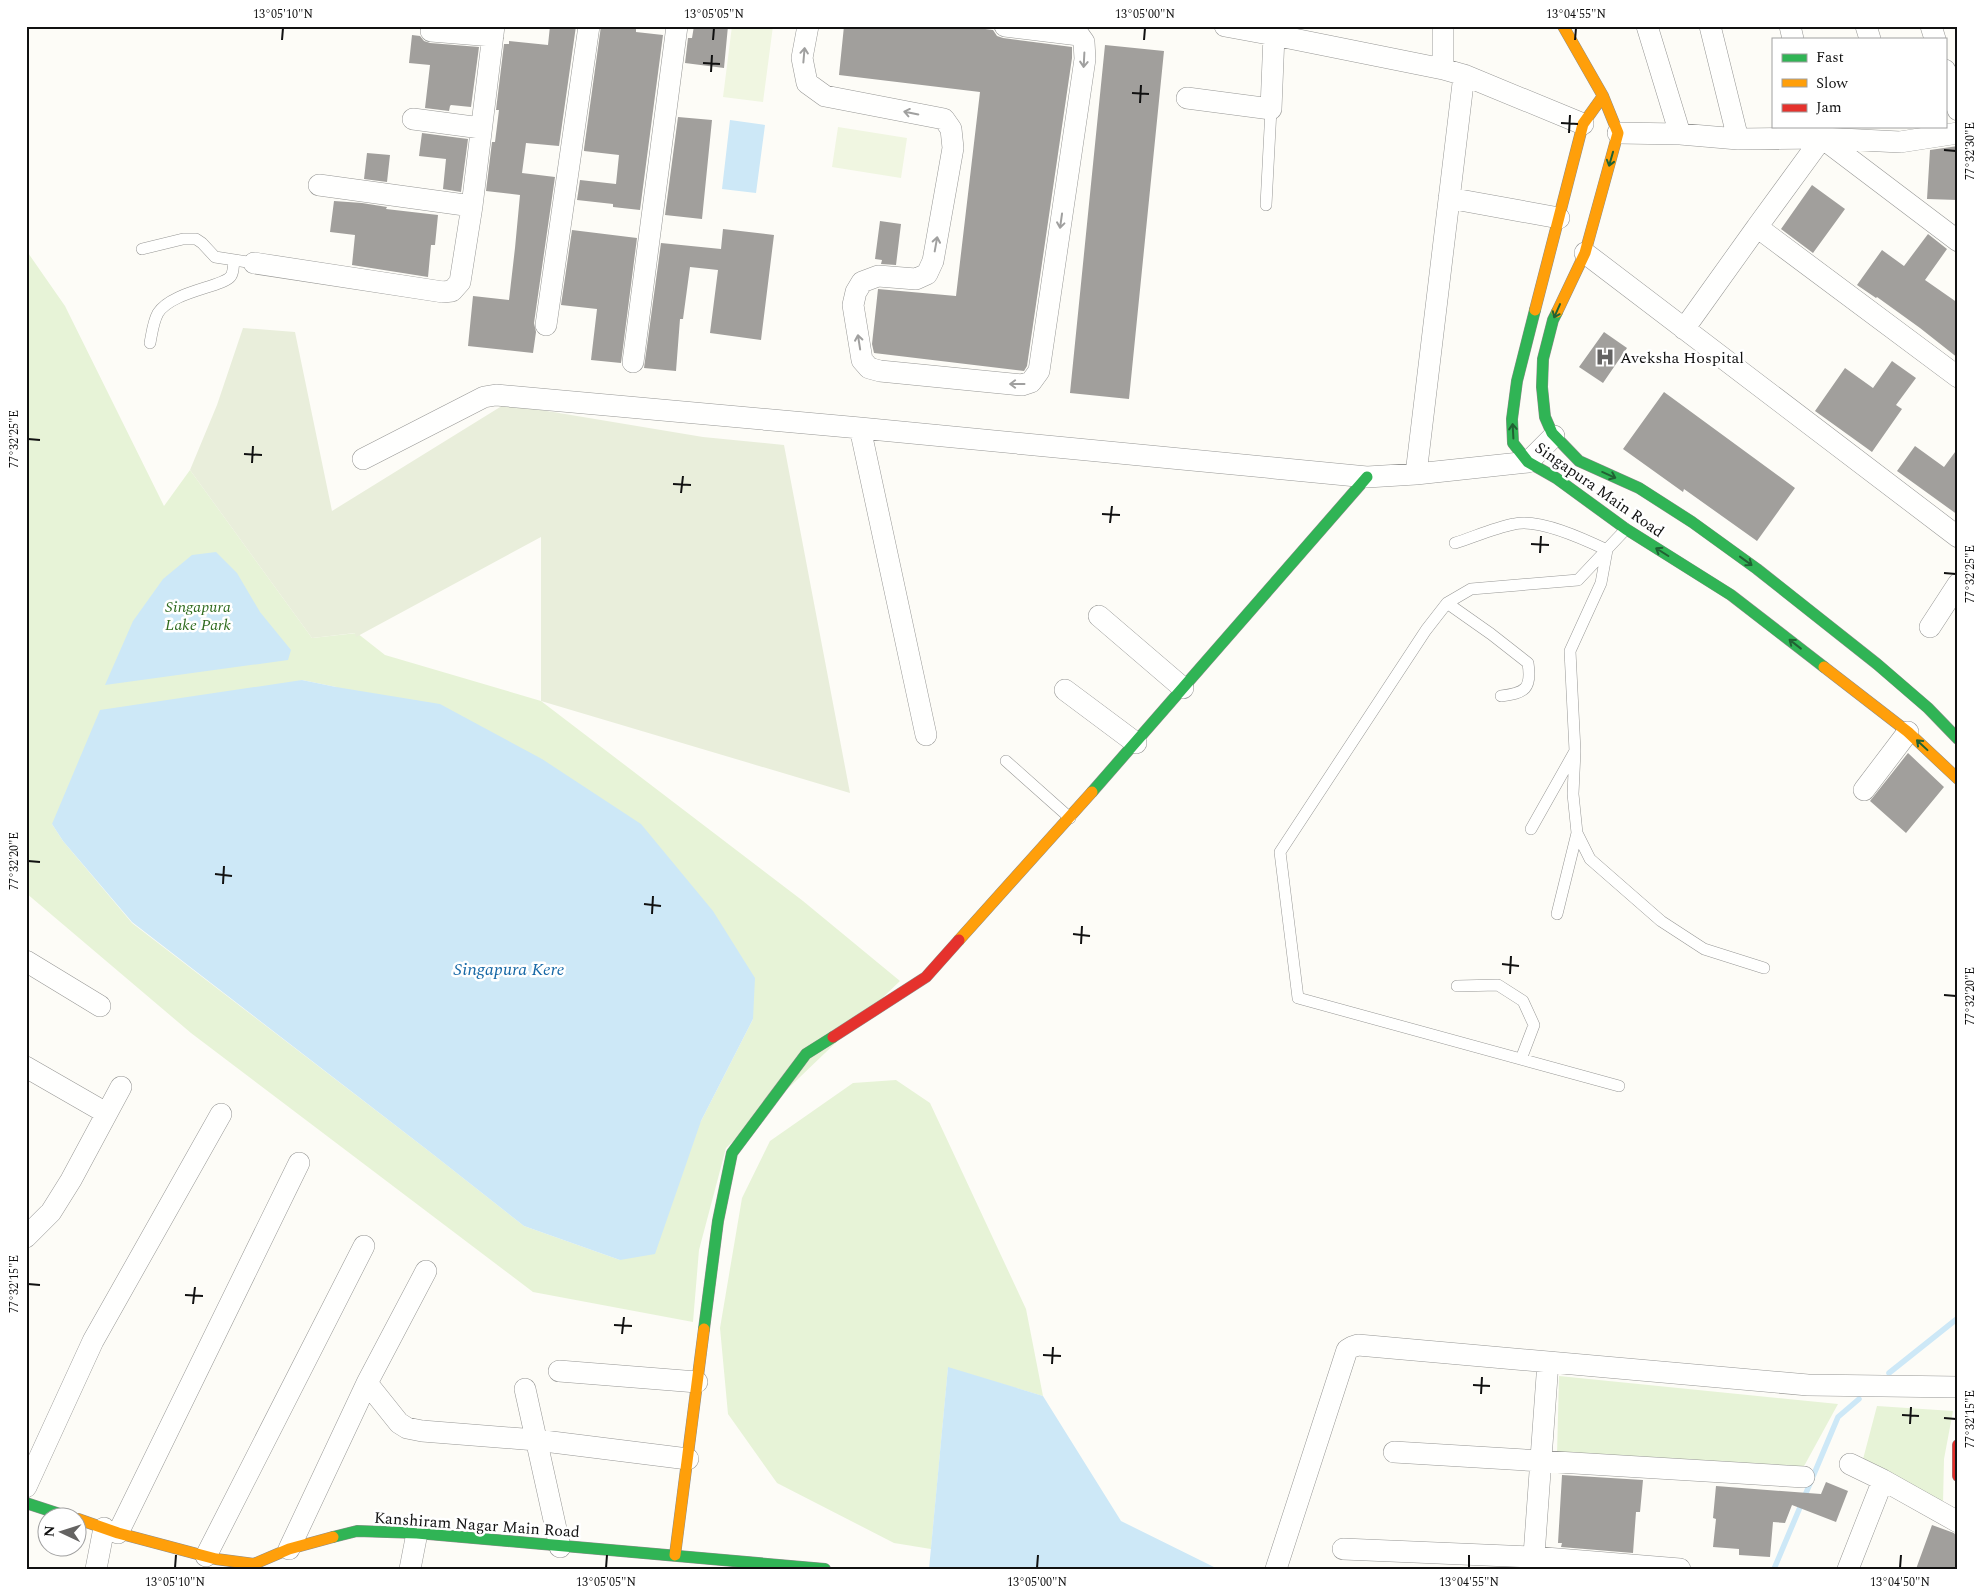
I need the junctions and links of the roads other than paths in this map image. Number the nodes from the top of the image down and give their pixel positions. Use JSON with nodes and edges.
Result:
{"nodes":[{"id":1,"x":588,"y":26,"type":"edge"},
{"id":2,"x":677,"y":26,"type":"edge"},
{"id":3,"x":808,"y":26,"type":"edge"},
{"id":4,"x":1004,"y":26,"type":"edge"},
{"id":5,"x":1225,"y":26,"type":"edge"},
{"id":6,"x":1443,"y":26,"type":"edge"},
{"id":7,"x":1563,"y":26,"type":"edge"},
{"id":8,"x":1647,"y":26,"type":"edge"},
{"id":9,"x":1710,"y":26,"type":"edge"},
{"id":10,"x":1866,"y":26,"type":"edge"},
{"id":11,"x":1931,"y":26,"type":"edge"},
{"id":12,"x":431,"y":31,"type":"dead end"},
{"id":13,"x":493,"y":31,"type":"edge"},
{"id":14,"x":1274,"y":31,"type":"edge"},
{"id":15,"x":1870,"y":38,"type":"edge"},
{"id":16,"x":1935,"y":38,"type":"edge"},
{"id":17,"x":1442,"y":68,"type":"junction"},
{"id":18,"x":1946,"y":73,"type":"edge"},
{"id":19,"x":1464,"y":75,"type":"junction"},
{"id":20,"x":1603,"y":96,"type":"junction"},
{"id":21,"x":1187,"y":98,"type":"dead end"},
{"id":22,"x":1271,"y":109,"type":"junction"},
{"id":23,"x":1958,"y":110,"type":"edge"},
{"id":24,"x":413,"y":119,"type":"dead end"},
{"id":25,"x":1583,"y":124,"type":"junction"},
{"id":26,"x":481,"y":128,"type":"junction"},
{"id":27,"x":1820,"y":132,"type":"edge"},
{"id":28,"x":1958,"y":133,"type":"edge"},
{"id":29,"x":1618,"y":134,"type":"junction"},
{"id":30,"x":1680,"y":134,"type":"junction"},
{"id":31,"x":1898,"y":134,"type":"edge"},
{"id":32,"x":1738,"y":139,"type":"junction"},
{"id":33,"x":320,"y":185,"type":"dead end"},
{"id":34,"x":1449,"y":198,"type":"junction"},
{"id":35,"x":1266,"y":205,"type":"dead end"},
{"id":36,"x":472,"y":206,"type":"junction"},
{"id":37,"x":1559,"y":218,"type":"junction"},
{"id":38,"x":1756,"y":228,"type":"junction"},
{"id":39,"x":1958,"y":241,"type":"edge"},
{"id":40,"x":142,"y":249,"type":"dead end"},
{"id":41,"x":1585,"y":253,"type":"junction"},
{"id":42,"x":244,"y":262,"type":"junction"},
{"id":43,"x":546,"y":324,"type":"dead end"},
{"id":44,"x":1684,"y":329,"type":"junction"},
{"id":45,"x":150,"y":343,"type":"dead end"},
{"id":46,"x":633,"y":362,"type":"dead end"},
{"id":47,"x":1958,"y":377,"type":"edge"},
{"id":48,"x":860,"y":428,"type":"junction"},
{"id":49,"x":1554,"y":436,"type":"junction"},
{"id":50,"x":363,"y":459,"type":"dead end"},
{"id":51,"x":1528,"y":462,"type":"junction"},
{"id":52,"x":1416,"y":474,"type":"junction"},
{"id":53,"x":1367,"y":478,"type":"junction"},
{"id":54,"x":1626,"y":529,"type":"junction"},
{"id":55,"x":1958,"y":537,"type":"edge"},
{"id":56,"x":1455,"y":543,"type":"dead end"},
{"id":57,"x":1607,"y":550,"type":"junction"},
{"id":58,"x":1958,"y":584,"type":"edge"},
{"id":59,"x":1447,"y":603,"type":"junction"},
{"id":60,"x":1099,"y":616,"type":"dead end"},
{"id":61,"x":1930,"y":627,"type":"dead end"},
{"id":62,"x":1184,"y":688,"type":"junction"},
{"id":63,"x":1065,"y":690,"type":"dead end"},
{"id":64,"x":1501,"y":696,"type":"dead end"},
{"id":65,"x":1908,"y":732,"type":"junction"},
{"id":66,"x":926,"y":734,"type":"dead end"},
{"id":67,"x":1958,"y":739,"type":"edge"},
{"id":68,"x":1136,"y":743,"type":"junction"},
{"id":69,"x":1575,"y":751,"type":"junction"},
{"id":70,"x":1006,"y":761,"type":"dead end"},
{"id":71,"x":1958,"y":779,"type":"edge"},
{"id":72,"x":1864,"y":790,"type":"dead end"},
{"id":73,"x":1070,"y":818,"type":"junction"},
{"id":74,"x":1531,"y":829,"type":"dead end"},
{"id":75,"x":1577,"y":833,"type":"junction"},
{"id":76,"x":1557,"y":914,"type":"dead end"},
{"id":77,"x":26,"y":961,"type":"edge"},
{"id":78,"x":1764,"y":968,"type":"dead end"},
{"id":79,"x":1457,"y":986,"type":"dead end"},
{"id":80,"x":100,"y":1006,"type":"dead end"},
{"id":81,"x":1521,"y":1059,"type":"junction"},
{"id":82,"x":26,"y":1067,"type":"edge"},
{"id":83,"x":1620,"y":1086,"type":"dead end"},
{"id":84,"x":121,"y":1087,"type":"dead end"},
{"id":85,"x":106,"y":1113,"type":"junction"},
{"id":86,"x":221,"y":1114,"type":"dead end"},
{"id":87,"x":299,"y":1163,"type":"dead end"},
{"id":88,"x":26,"y":1237,"type":"edge"},
{"id":89,"x":364,"y":1246,"type":"dead end"},
{"id":90,"x":426,"y":1271,"type":"dead end"},
{"id":91,"x":1548,"y":1362,"type":"junction"},
{"id":92,"x":559,"y":1371,"type":"dead end"},
{"id":93,"x":696,"y":1382,"type":"junction"},
{"id":94,"x":367,"y":1383,"type":"junction"},
{"id":95,"x":1958,"y":1387,"type":"edge"},
{"id":96,"x":525,"y":1389,"type":"dead end"},
{"id":97,"x":536,"y":1440,"type":"junction"},
{"id":98,"x":1958,"y":1445,"type":"edge"},
{"id":99,"x":1394,"y":1452,"type":"dead end"},
{"id":100,"x":688,"y":1459,"type":"junction"},
{"id":101,"x":1540,"y":1460,"type":"junction"},
{"id":102,"x":1850,"y":1464,"type":"dead end"},
{"id":103,"x":1958,"y":1476,"type":"edge"},
{"id":104,"x":1804,"y":1477,"type":"dead end"},
{"id":105,"x":1883,"y":1480,"type":"junction"},
{"id":106,"x":26,"y":1486,"type":"edge"},
{"id":107,"x":26,"y":1503,"type":"edge"},
{"id":108,"x":41,"y":1508,"type":"edge"},
{"id":109,"x":88,"y":1522,"type":"edge"},
{"id":110,"x":1958,"y":1522,"type":"edge"},
{"id":111,"x":111,"y":1530,"type":"junction"},
{"id":112,"x":417,"y":1533,"type":"junction"},
{"id":113,"x":560,"y":1547,"type":"junction"},
{"id":114,"x":289,"y":1549,"type":"junction"},
{"id":115,"x":1343,"y":1549,"type":"dead end"},
{"id":116,"x":675,"y":1555,"type":"junction"},
{"id":117,"x":206,"y":1556,"type":"junction"},
{"id":118,"x":1533,"y":1563,"type":"edge"},
{"id":119,"x":759,"y":1566,"type":"edge"},
{"id":120,"x":96,"y":1569,"type":"edge"},
{"id":121,"x":410,"y":1569,"type":"edge"},
{"id":122,"x":824,"y":1569,"type":"edge"},
{"id":123,"x":1276,"y":1569,"type":"edge"},
{"id":124,"x":1680,"y":1569,"type":"edge"},
{"id":125,"x":1848,"y":1569,"type":"edge"}],
"edges":[{"from":1,"to":43,"type":"street"},
{"from":2,"to":46,"type":"street"},
{"from":4,"to":3,"type":"street","one_way":true},
{"from":5,"to":14,"type":"street"},
{"from":6,"to":17,"type":"street"},
{"from":7,"to":20,"type":"street"},
{"from":8,"to":30,"type":"street"},
{"from":9,"to":32,"type":"street"},
{"from":10,"to":15,"type":"street"},
{"from":11,"to":16,"type":"street"},
{"from":12,"to":13,"type":"street"},
{"from":13,"to":26,"type":"street"},
{"from":14,"to":17,"type":"street"},
{"from":14,"to":22,"type":"street"},
{"from":17,"to":19,"type":"street"},
{"from":18,"to":23,"type":"street"},
{"from":19,"to":25,"type":"street"},
{"from":19,"to":34,"type":"street"},
{"from":20,"to":25,"type":"street","name":"Singapura Main Road"},
{"from":20,"to":29,"type":"street"},
{"from":21,"to":22,"type":"street"},
{"from":22,"to":35,"type":"lane"},
{"from":24,"to":26,"type":"street"},
{"from":25,"to":37,"type":"street","name":"Singapura Main Road"},
{"from":26,"to":36,"type":"street"},
{"from":27,"to":31,"type":"street"},
{"from":27,"to":32,"type":"street"},
{"from":27,"to":38,"type":"street"},
{"from":27,"to":39,"type":"street"},
{"from":28,"to":31,"type":"street"},
{"from":29,"to":30,"type":"street"},
{"from":29,"to":41,"type":"street","name":"Singapura Main Road","one_way":true},
{"from":30,"to":32,"type":"street"},
{"from":33,"to":36,"type":"street"},
{"from":34,"to":37,"type":"street"},
{"from":34,"to":52,"type":"street"},
{"from":36,"to":42,"type":"street"},
{"from":51,"to":37,"type":"street","name":"Singapura Main Road","one_way":true},
{"from":38,"to":44,"type":"street"},
{"from":38,"to":47,"type":"street"},
{"from":40,"to":42,"type":"lane"},
{"from":41,"to":44,"type":"street"},
{"from":41,"to":49,"type":"street","name":"Singapura Main Road","one_way":true},
{"from":42,"to":45,"type":"lane"},
{"from":44,"to":55,"type":"street"},
{"from":48,"to":50,"type":"street"},
{"from":48,"to":53,"type":"street"},
{"from":48,"to":66,"type":"street"},
{"from":49,"to":51,"type":"street"},
{"from":49,"to":67,"type":"street","name":"Singapura Main Road","one_way":true},
{"from":51,"to":52,"type":"street"},
{"from":51,"to":54,"type":"street","name":"Singapura Main Road"},
{"from":52,"to":53,"type":"street"},
{"from":53,"to":62,"type":"street"},
{"from":54,"to":57,"type":"lane"},
{"from":65,"to":54,"type":"street","name":"Singapura Main Road","one_way":true},
{"from":56,"to":57,"type":"lane"},
{"from":57,"to":59,"type":"lane"},
{"from":57,"to":69,"type":"lane"},
{"from":58,"to":61,"type":"street"},
{"from":59,"to":64,"type":"lane"},
{"from":59,"to":81,"type":"lane"},
{"from":60,"to":62,"type":"street"},
{"from":62,"to":68,"type":"street"},
{"from":63,"to":68,"type":"street"},
{"from":71,"to":65,"type":"street","name":"Singapura Main Road","one_way":true},
{"from":65,"to":72,"type":"street"},
{"from":68,"to":73,"type":"street"},
{"from":69,"to":74,"type":"lane"},
{"from":69,"to":75,"type":"lane"},
{"from":70,"to":73,"type":"lane"},
{"from":73,"to":93,"type":"street"},
{"from":75,"to":76,"type":"lane"},
{"from":75,"to":78,"type":"lane"},
{"from":77,"to":80,"type":"street"},
{"from":79,"to":81,"type":"lane"},
{"from":81,"to":83,"type":"lane"},
{"from":82,"to":85,"type":"street"},
{"from":84,"to":85,"type":"street"},
{"from":85,"to":88,"type":"street"},
{"from":86,"to":106,"type":"street"},
{"from":87,"to":111,"type":"street"},
{"from":89,"to":117,"type":"street"},
{"from":90,"to":94,"type":"street"},
{"from":91,"to":95,"type":"street"},
{"from":91,"to":101,"type":"street"},
{"from":91,"to":123,"type":"street"},
{"from":92,"to":93,"type":"street"},
{"from":93,"to":100,"type":"street"},
{"from":94,"to":97,"type":"street"},
{"from":94,"to":114,"type":"street"},
{"from":96,"to":97,"type":"street"},
{"from":97,"to":100,"type":"street"},
{"from":97,"to":113,"type":"street"},
{"from":98,"to":103,"type":"street"},
{"from":99,"to":101,"type":"street"},
{"from":100,"to":116,"type":"street"},
{"from":101,"to":104,"type":"street"},
{"from":101,"to":118,"type":"street"},
{"from":102,"to":105,"type":"street"},
{"from":105,"to":110,"type":"street"},
{"from":105,"to":125,"type":"street"},
{"from":107,"to":108,"type":"street"},
{"from":109,"to":111,"type":"street","name":"Kanshiram Nagar Main Road"},
{"from":111,"to":117,"type":"street","name":"Kanshiram Nagar Main Road"},
{"from":111,"to":120,"type":"street"},
{"from":112,"to":113,"type":"street","name":"Kanshiram Nagar Main Road"},
{"from":112,"to":114,"type":"street","name":"Kanshiram Nagar Main Road"},
{"from":112,"to":121,"type":"street"},
{"from":113,"to":116,"type":"street","name":"Kanshiram Nagar Main Road"},
{"from":114,"to":117,"type":"street","name":"Kanshiram Nagar Main Road"},
{"from":115,"to":118,"type":"street"},
{"from":116,"to":119,"type":"street","name":"Kanshiram Nagar Main Road"},
{"from":118,"to":124,"type":"street"},
{"from":119,"to":122,"type":"street","name":"Kanshiram Nagar Main Road"}]}
